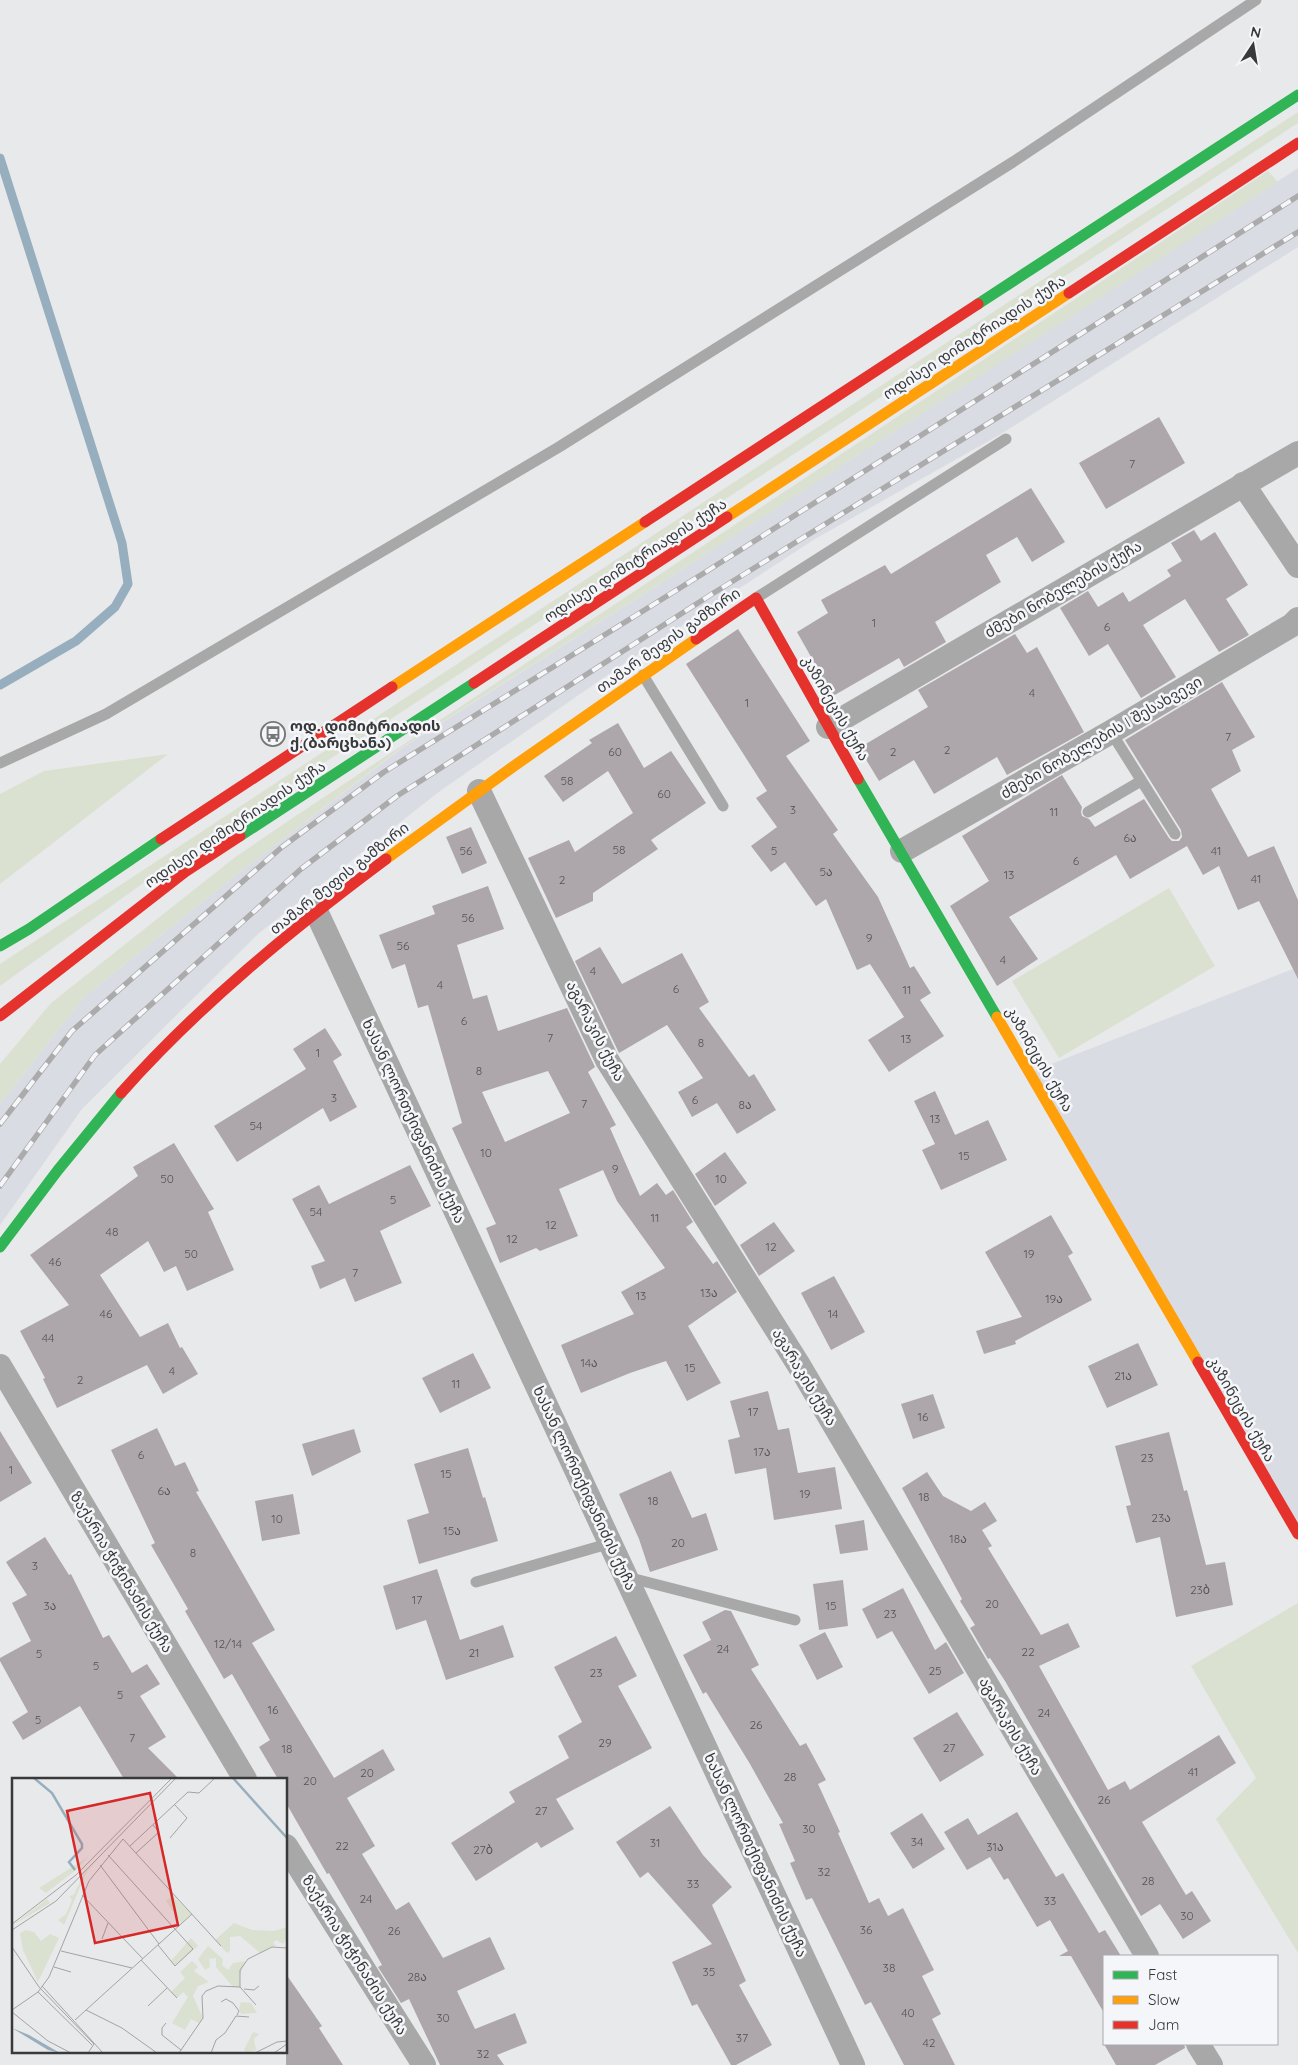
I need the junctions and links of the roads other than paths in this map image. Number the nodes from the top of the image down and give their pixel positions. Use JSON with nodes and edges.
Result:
{"nodes":[{"id":1,"x":1256,"y":0,"type":"edge"},
{"id":2,"x":1298,"y":95,"type":"edge"},
{"id":3,"x":1298,"y":143,"type":"edge"},
{"id":4,"x":1006,"y":440,"type":"dead end"},
{"id":5,"x":1298,"y":453,"type":"edge"},
{"id":6,"x":1243,"y":484,"type":"junction"},
{"id":7,"x":1298,"y":566,"type":"edge"},
{"id":8,"x":756,"y":598,"type":"junction"},
{"id":9,"x":1298,"y":620,"type":"edge"},
{"id":10,"x":643,"y":675,"type":"junction"},
{"id":11,"x":828,"y":727,"type":"junction"},
{"id":12,"x":1111,"y":732,"type":"junction"},
{"id":13,"x":0,"y":763,"type":"edge"},
{"id":14,"x":1141,"y":781,"type":"junction"},
{"id":15,"x":479,"y":791,"type":"junction"},
{"id":16,"x":723,"y":806,"type":"dead end"},
{"id":17,"x":1088,"y":812,"type":"dead end"},
{"id":18,"x":1174,"y":834,"type":"dead end"},
{"id":19,"x":902,"y":851,"type":"junction"},
{"id":20,"x":316,"y":911,"type":"junction"},
{"id":21,"x":0,"y":946,"type":"edge"},
{"id":22,"x":0,"y":1016,"type":"edge"},
{"id":23,"x":0,"y":1247,"type":"edge"},
{"id":24,"x":0,"y":1366,"type":"edge"},
{"id":25,"x":1298,"y":1534,"type":"edge"},
{"id":26,"x":611,"y":1542,"type":"junction"},
{"id":27,"x":626,"y":1577,"type":"junction"},
{"id":28,"x":476,"y":1582,"type":"dead end"},
{"id":29,"x":795,"y":1620,"type":"dead end"},
{"id":30,"x":244,"y":1778,"type":"edge"},
{"id":31,"x":288,"y":1849,"type":"edge"},
{"id":32,"x":1146,"y":1955,"type":"edge"},
{"id":33,"x":1199,"y":2045,"type":"edge"},
{"id":34,"x":424,"y":2065,"type":"edge"},
{"id":35,"x":853,"y":2065,"type":"edge"},
{"id":36,"x":1211,"y":2065,"type":"edge"}],
"edges":[{"from":1,"to":13,"type":"lane"},
{"from":2,"to":21,"type":"main road","name":"ოდისეი დიმიტრიადის ქუჩა"},
{"from":3,"to":22,"type":"main road","name":"ოდისეი დიმიტრიადის ქუჩა"},
{"from":4,"to":8,"type":"lane"},
{"from":5,"to":6,"type":"street","name":"ძმები ნობელების ქუჩა"},
{"from":6,"to":7,"type":"street"},
{"from":6,"to":11,"type":"street","name":"ძმები ნობელების ქუჩა"},
{"from":8,"to":10,"type":"main road","name":"თამარ მეფის გამზირი"},
{"from":8,"to":11,"type":"main road","name":"კაზინეცის ქუჩა"},
{"from":9,"to":12,"type":"street","name":"ძმები ნობელების I შესახვევი"},
{"from":10,"to":15,"type":"main road","name":"თამარ მეფის გამზირი"},
{"from":10,"to":16,"type":"lane"},
{"from":11,"to":19,"type":"main road","name":"კაზინეცის ქუჩა"},
{"from":12,"to":14,"type":"lane"},
{"from":12,"to":19,"type":"street","name":"ძმები ნობელების I შესახვევი"},
{"from":14,"to":17,"type":"lane"},
{"from":14,"to":18,"type":"lane"},
{"from":15,"to":20,"type":"main road","name":"თამარ მეფის გამზირი"},
{"from":15,"to":32,"type":"street","name":"აგარაკის ქუჩა"},
{"from":19,"to":25,"type":"main road","name":"კაზინეცის ქუჩა"},
{"from":20,"to":23,"type":"main road","name":"თამარ მეფის გამზირი"},
{"from":20,"to":26,"type":"street","name":"ხასან ლორთქიფანიძის ქუჩა"},
{"from":24,"to":30,"type":"street","name":"ზაქარია ჭიჭინაძის ქუჩა"},
{"from":26,"to":27,"type":"street","name":"ხასან ლორთქიფანიძის ქუჩა"},
{"from":26,"to":28,"type":"lane"},
{"from":27,"to":29,"type":"lane"},
{"from":27,"to":35,"type":"street","name":"ხასან ლორთქიფანიძის ქუჩა"},
{"from":31,"to":34,"type":"street","name":"ზაქარია ჭიჭინაძის ქუჩა"},
{"from":33,"to":36,"type":"street"}]}
